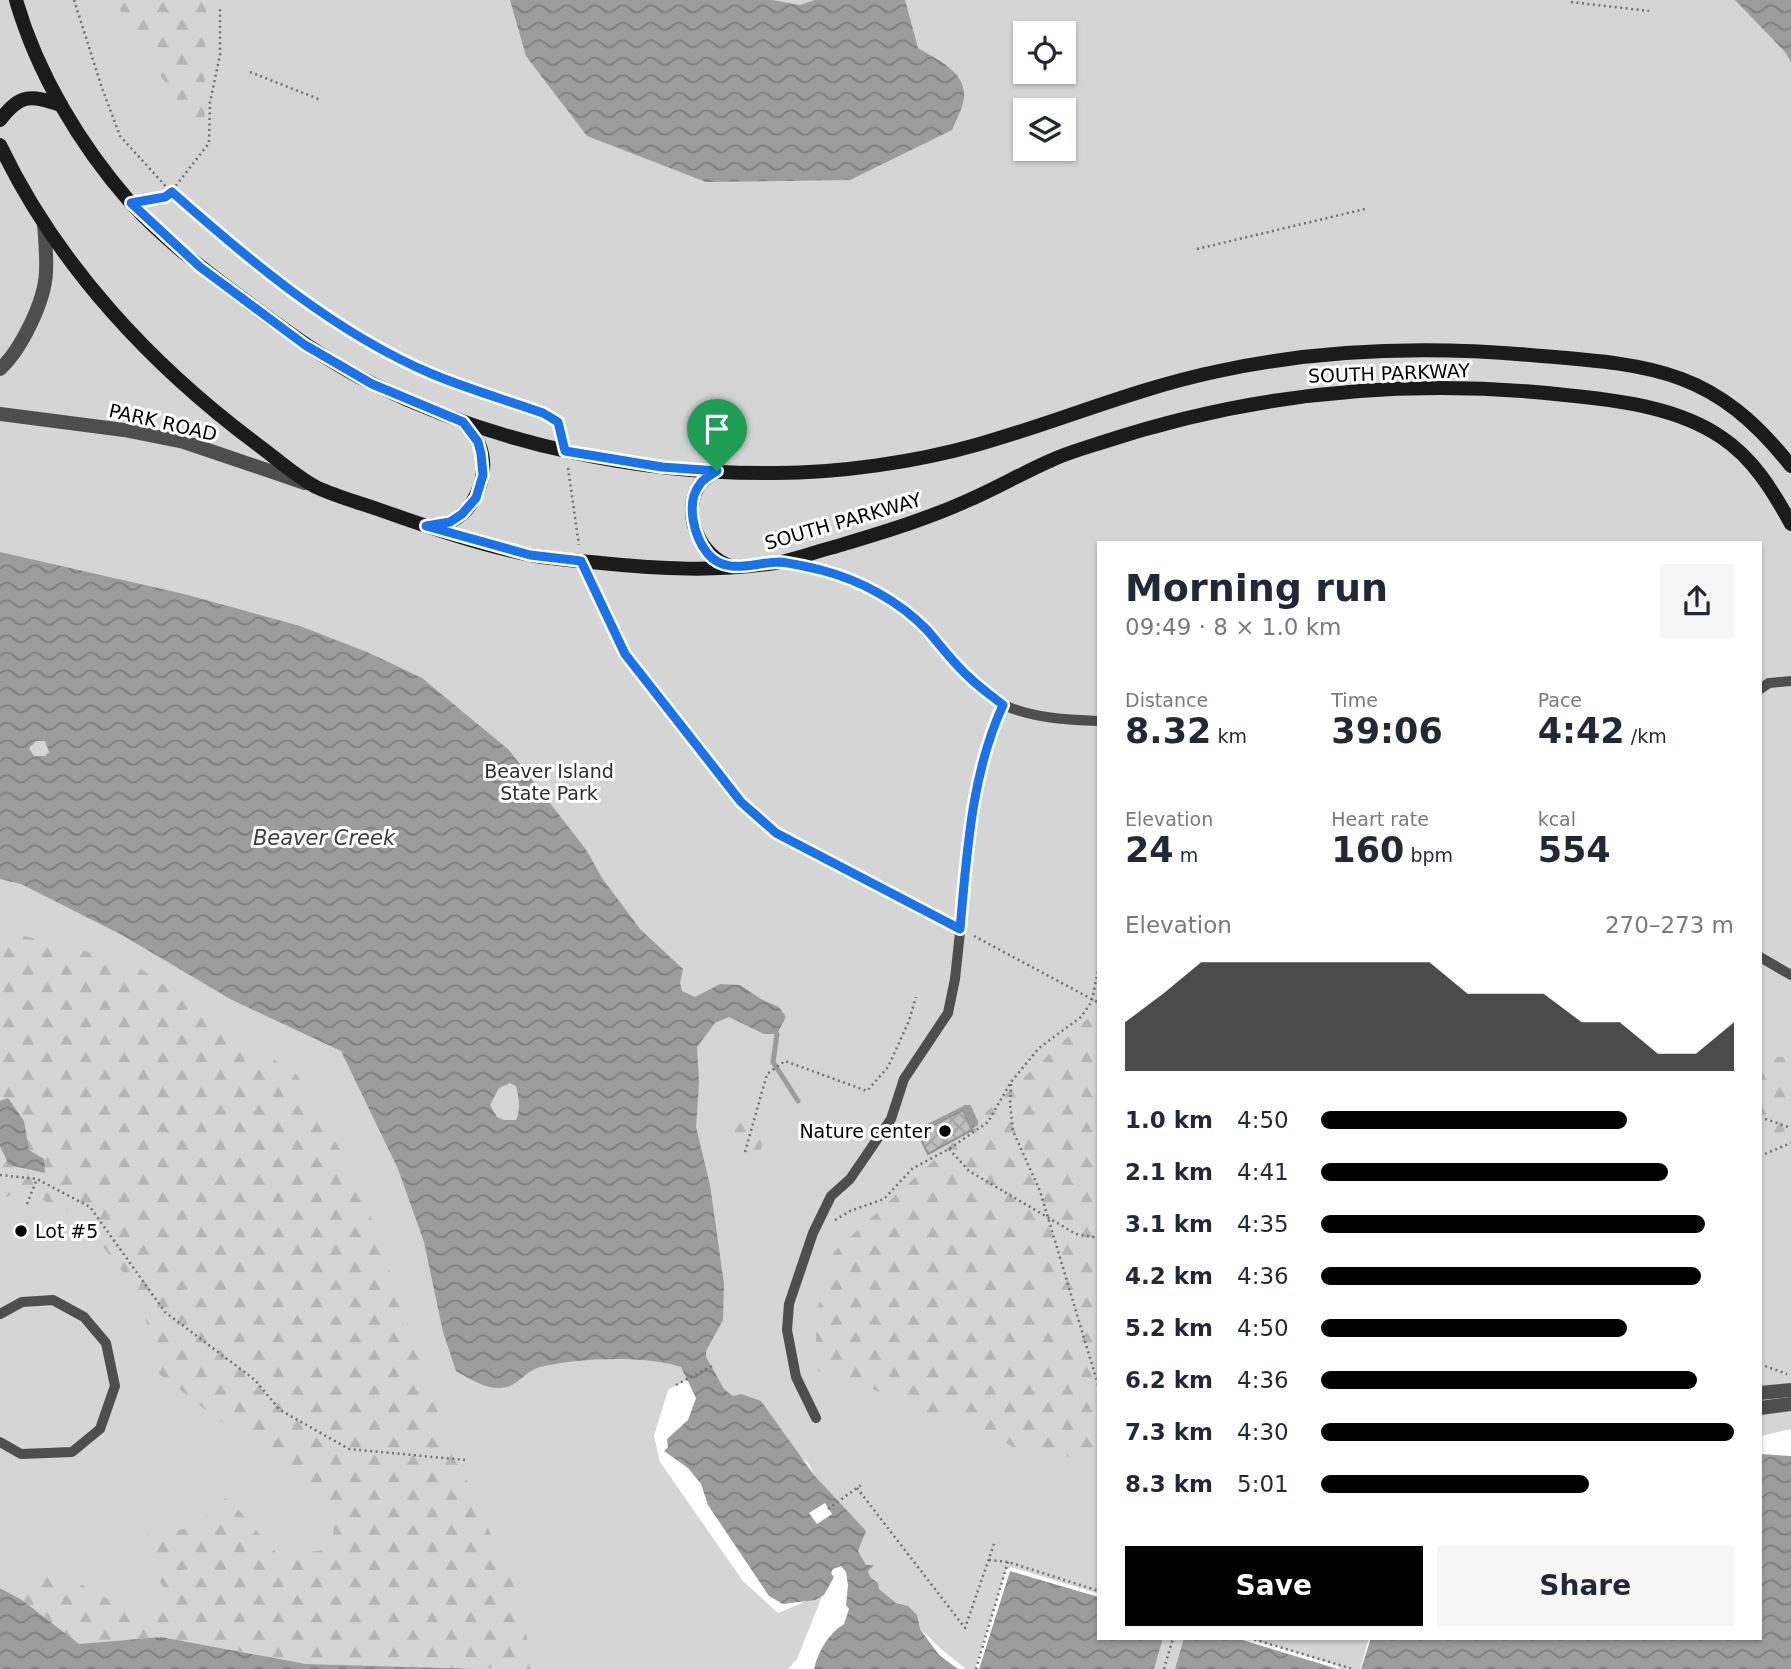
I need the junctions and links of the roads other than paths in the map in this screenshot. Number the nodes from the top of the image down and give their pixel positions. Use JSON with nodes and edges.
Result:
{"nodes":[{"id":1,"x":16,"y":0,"type":"edge"},
{"id":2,"x":61,"y":105,"type":"junction"},
{"id":3,"x":0,"y":120,"type":"edge"},
{"id":4,"x":0,"y":145,"type":"edge"},
{"id":5,"x":44,"y":223,"type":"junction"},
{"id":6,"x":0,"y":369,"type":"edge"},
{"id":7,"x":0,"y":414,"type":"edge"},
{"id":8,"x":463,"y":422,"type":"junction"},
{"id":9,"x":1791,"y":466,"type":"edge"},
{"id":10,"x":717,"y":471,"type":"junction"},
{"id":11,"x":313,"y":486,"type":"junction"},
{"id":12,"x":1791,"y":524,"type":"edge"},
{"id":13,"x":426,"y":526,"type":"junction"},
{"id":14,"x":779,"y":562,"type":"junction"},
{"id":15,"x":735,"y":568,"type":"junction"},
{"id":16,"x":1791,"y":681,"type":"edge"},
{"id":17,"x":1762,"y":688,"type":"edge"},
{"id":18,"x":1003,"y":705,"type":"junction"},
{"id":19,"x":1097,"y":721,"type":"edge"},
{"id":20,"x":1762,"y":958,"type":"edge"},
{"id":21,"x":1791,"y":975,"type":"edge"},
{"id":22,"x":0,"y":1314,"type":"edge"},
{"id":23,"x":1791,"y":1390,"type":"edge"},
{"id":24,"x":1762,"y":1393,"type":"edge"},
{"id":25,"x":1791,"y":1405,"type":"edge"},
{"id":26,"x":1762,"y":1408,"type":"edge"},
{"id":27,"x":816,"y":1418,"type":"dead end"},
{"id":28,"x":0,"y":1442,"type":"edge"}],
"edges":[{"from":1,"to":2,"type":"street","name":"SOUTH PARKWAY"},
{"from":2,"to":3,"type":"street"},
{"from":2,"to":8,"type":"street","name":"SOUTH PARKWAY"},
{"from":4,"to":5,"type":"street","name":"SOUTH PARKWAY"},
{"from":5,"to":6,"type":"street"},
{"from":5,"to":11,"type":"street","name":"SOUTH PARKWAY"},
{"from":7,"to":11,"type":"street","name":"PARK ROAD"},
{"from":8,"to":10,"type":"street","name":"SOUTH PARKWAY"},
{"from":8,"to":13,"type":"street"},
{"from":9,"to":10,"type":"street","name":"SOUTH PARKWAY"},
{"from":10,"to":15,"type":"street"},
{"from":11,"to":13,"type":"street","name":"SOUTH PARKWAY"},
{"from":12,"to":14,"type":"street","name":"SOUTH PARKWAY"},
{"from":13,"to":15,"type":"street","name":"SOUTH PARKWAY"},
{"from":14,"to":15,"type":"street","name":"SOUTH PARKWAY"},
{"from":14,"to":18,"type":"lane"},
{"from":16,"to":17,"type":"lane"},
{"from":18,"to":19,"type":"lane"},
{"from":18,"to":27,"type":"lane"},
{"from":20,"to":21,"type":"lane"},
{"from":22,"to":28,"type":"lane"},
{"from":23,"to":24,"type":"street"},
{"from":25,"to":26,"type":"street"}]}
